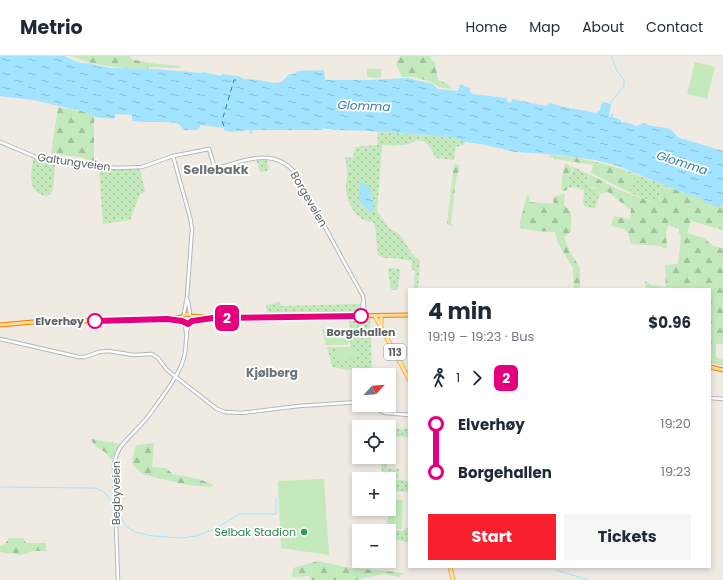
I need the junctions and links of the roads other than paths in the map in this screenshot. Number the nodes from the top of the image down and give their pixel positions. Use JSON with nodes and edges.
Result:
{"nodes":[{"id":1,"x":0,"y":142,"type":"edge"},
{"id":2,"x":173,"y":156,"type":"junction"},
{"id":3,"x":215,"y":169,"type":"joint"},
{"id":4,"x":188,"y":297,"type":"junction"},
{"id":5,"x":183,"y":315,"type":"junction"},
{"id":6,"x":191,"y":315,"type":"junction"},
{"id":7,"x":381,"y":315,"type":"junction"},
{"id":8,"x":408,"y":315,"type":"edge"},
{"id":9,"x":363,"y":316,"type":"junction"},
{"id":10,"x":375,"y":316,"type":"junction"},
{"id":11,"x":213,"y":318,"type":"junction"},
{"id":12,"x":167,"y":319,"type":"junction"},
{"id":13,"x":184,"y":322,"type":"junction"},
{"id":14,"x":191,"y":322,"type":"junction"},
{"id":15,"x":0,"y":324,"type":"edge"},
{"id":16,"x":381,"y":325,"type":"junction"},
{"id":17,"x":186,"y":333,"type":"junction"},
{"id":18,"x":0,"y":339,"type":"edge"},
{"id":19,"x":711,"y":366,"type":"edge"},
{"id":20,"x":723,"y":370,"type":"edge"},
{"id":21,"x":175,"y":375,"type":"junction"},
{"id":22,"x":408,"y":377,"type":"edge"},
{"id":23,"x":711,"y":398,"type":"edge"},
{"id":24,"x":723,"y":399,"type":"edge"},
{"id":25,"x":352,"y":402,"type":"edge"},
{"id":26,"x":383,"y":412,"type":"edge"},
{"id":27,"x":408,"y":415,"type":"edge"},
{"id":28,"x":450,"y":568,"type":"edge"},
{"id":29,"x":118,"y":580,"type":"edge"},
{"id":30,"x":453,"y":580,"type":"edge"}],
"edges":[{"from":1,"to":2,"type":"main road","name":"Galtungveien"},
{"from":2,"to":3,"type":"main road","name":"Galtungveien"},
{"from":2,"to":4,"type":"main road"},
{"from":3,"to":9,"type":"main road","name":"Borgeveien"},
{"from":4,"to":5,"type":"main road"},
{"from":4,"to":6,"type":"main road"},
{"from":5,"to":6,"type":"highway"},
{"from":5,"to":12,"type":"highway"},
{"from":5,"to":13,"type":"highway"},
{"from":6,"to":11,"type":"highway"},
{"from":6,"to":14,"type":"highway"},
{"from":7,"to":8,"type":"highway"},
{"from":7,"to":10,"type":"highway"},
{"from":7,"to":16,"type":"main road","number":"113"},
{"from":9,"to":10,"type":"highway"},
{"from":9,"to":11,"type":"highway"},
{"from":10,"to":16,"type":"main road","number":"113"},
{"from":11,"to":14,"type":"highway"},
{"from":12,"to":13,"type":"highway"},
{"from":12,"to":15,"type":"highway"},
{"from":13,"to":14,"type":"highway"},
{"from":13,"to":17,"type":"main road","name":"Begbyveien"},
{"from":14,"to":17,"type":"main road","name":"Begbyveien"},
{"from":16,"to":22,"type":"main road","number":"113"},
{"from":17,"to":21,"type":"main road","name":"Begbyveien"},
{"from":18,"to":21,"type":"main road"},
{"from":19,"to":20,"type":"highway"},
{"from":21,"to":25,"type":"main road"},
{"from":21,"to":29,"type":"main road","name":"Begbyveien"},
{"from":23,"to":24,"type":"main road"},
{"from":26,"to":27,"type":"main road"},
{"from":28,"to":30,"type":"main road"}]}
